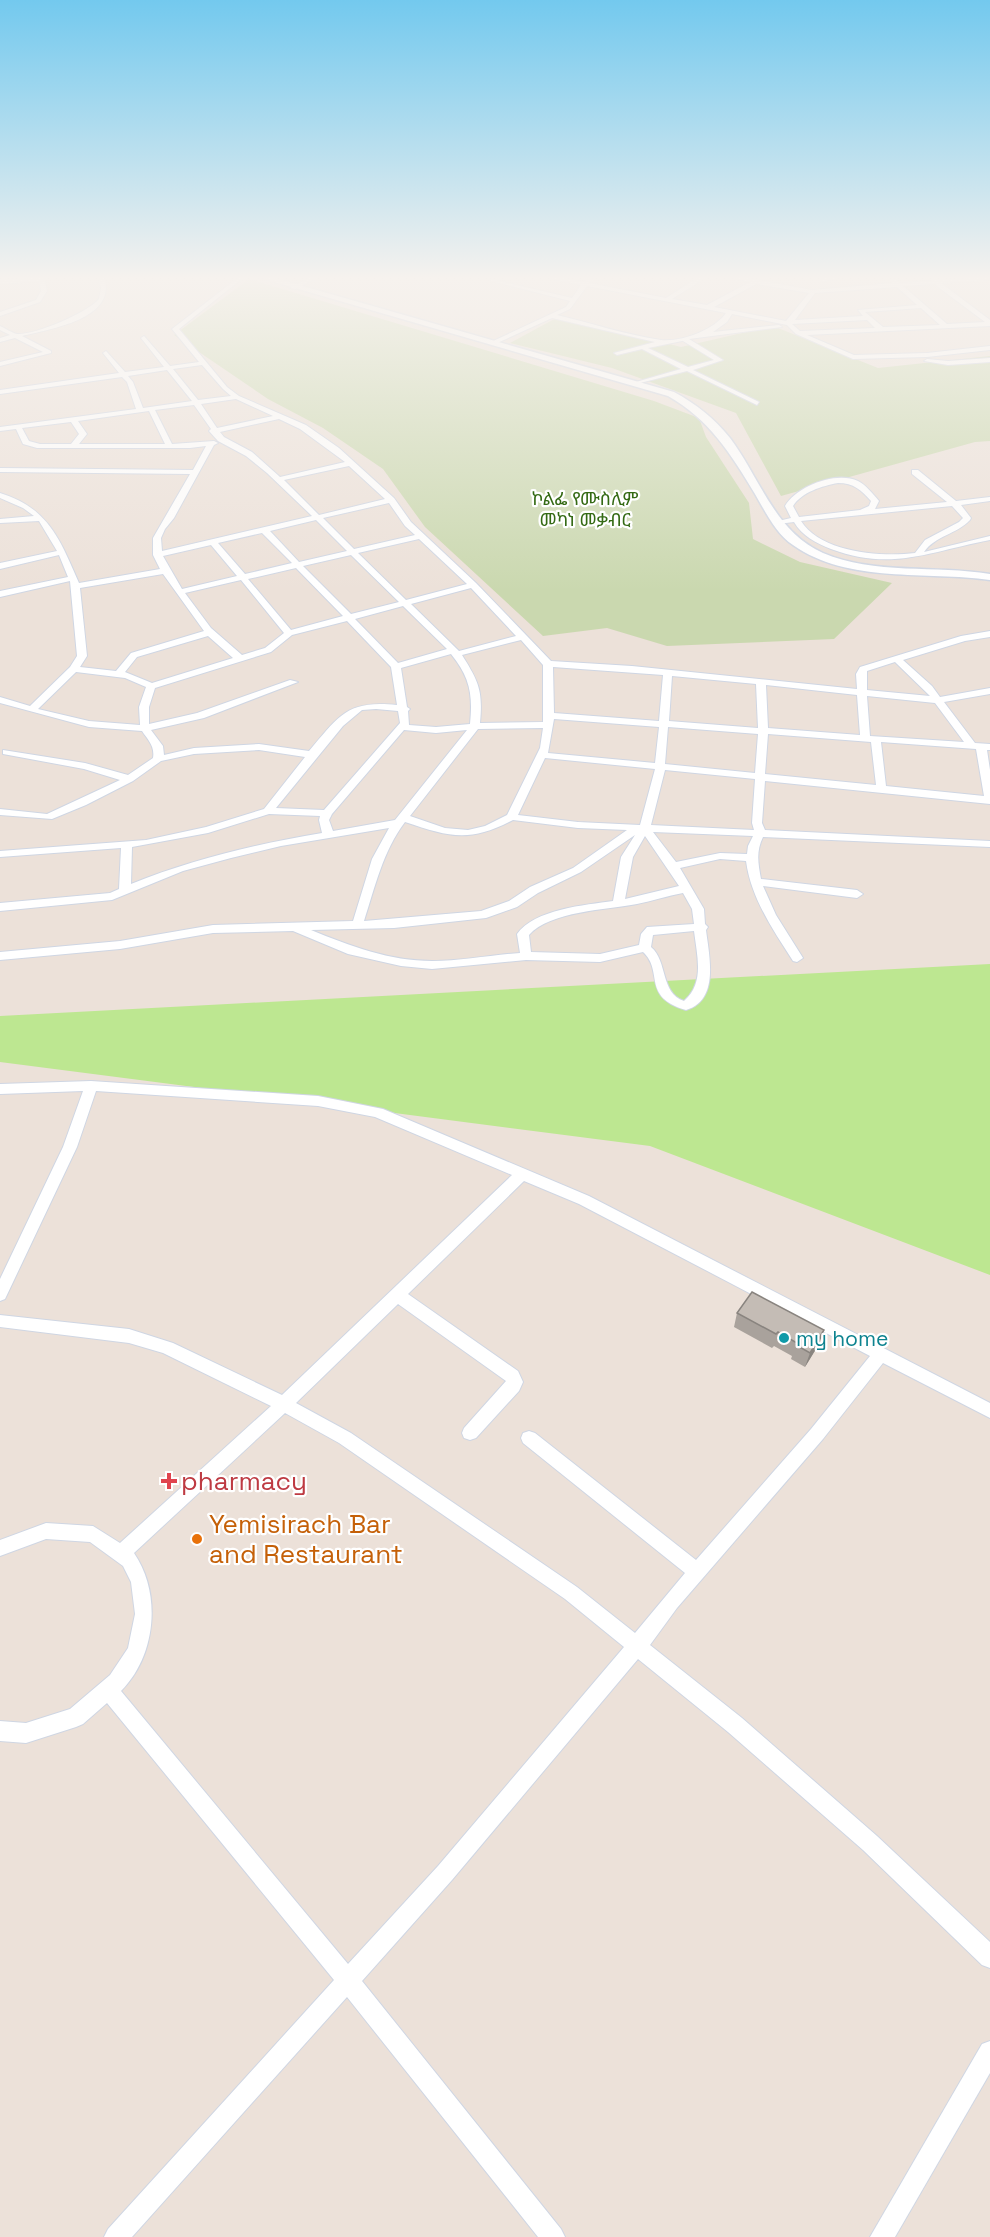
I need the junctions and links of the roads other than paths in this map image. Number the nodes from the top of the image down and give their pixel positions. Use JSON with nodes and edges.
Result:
{"nodes":[{"id":1,"x":78,"y":381,"type":"edge"},
{"id":2,"x":128,"y":381,"type":"edge"},
{"id":3,"x":179,"y":381,"type":"edge"},
{"id":4,"x":219,"y":381,"type":"edge"},
{"id":5,"x":632,"y":381,"type":"edge"},
{"id":6,"x":643,"y":381,"type":"edge"},
{"id":7,"x":713,"y":381,"type":"edge"},
{"id":8,"x":638,"y":383,"type":"junction"},
{"id":9,"x":0,"y":392,"type":"edge"},
{"id":10,"x":237,"y":397,"type":"junction"},
{"id":11,"x":196,"y":402,"type":"junction"},
{"id":12,"x":757,"y":403,"type":"dead end"},
{"id":13,"x":151,"y":409,"type":"junction"},
{"id":14,"x":140,"y":410,"type":"junction"},
{"id":15,"x":281,"y":416,"type":"junction"},
{"id":16,"x":73,"y":419,"type":"junction"},
{"id":17,"x":18,"y":427,"type":"junction"},
{"id":18,"x":0,"y":429,"type":"edge"},
{"id":19,"x":213,"y":431,"type":"junction"},
{"id":20,"x":221,"y":440,"type":"junction"},
{"id":21,"x":74,"y":445,"type":"junction"},
{"id":22,"x":169,"y":445,"type":"junction"},
{"id":23,"x":210,"y":445,"type":"junction"},
{"id":24,"x":350,"y":463,"type":"junction"},
{"id":25,"x":0,"y":470,"type":"edge"},
{"id":26,"x":194,"y":472,"type":"junction"},
{"id":27,"x":915,"y":472,"type":"dead end"},
{"id":28,"x":279,"y":479,"type":"junction"},
{"id":29,"x":0,"y":495,"type":"edge"},
{"id":30,"x":990,"y":499,"type":"edge"},
{"id":31,"x":391,"y":500,"type":"junction"},
{"id":32,"x":954,"y":504,"type":"junction"},
{"id":33,"x":863,"y":511,"type":"junction"},
{"id":34,"x":317,"y":516,"type":"junction"},
{"id":35,"x":41,"y":518,"type":"junction"},
{"id":36,"x":796,"y":519,"type":"junction"},
{"id":37,"x":0,"y":521,"type":"edge"},
{"id":38,"x":778,"y":522,"type":"junction"},
{"id":39,"x":266,"y":531,"type":"junction"},
{"id":40,"x":420,"y":536,"type":"junction"},
{"id":41,"x":987,"y":541,"type":"edge"},
{"id":42,"x":213,"y":542,"type":"junction"},
{"id":43,"x":353,"y":551,"type":"junction"},
{"id":44,"x":62,"y":552,"type":"junction"},
{"id":45,"x":919,"y":553,"type":"junction"},
{"id":46,"x":157,"y":555,"type":"junction"},
{"id":47,"x":298,"y":564,"type":"junction"},
{"id":48,"x":0,"y":566,"type":"edge"},
{"id":49,"x":163,"y":571,"type":"junction"},
{"id":50,"x":241,"y":577,"type":"junction"},
{"id":51,"x":990,"y":578,"type":"edge"},
{"id":52,"x":74,"y":582,"type":"junction"},
{"id":53,"x":473,"y":585,"type":"junction"},
{"id":54,"x":180,"y":592,"type":"junction"},
{"id":55,"x":0,"y":594,"type":"edge"},
{"id":56,"x":404,"y":602,"type":"junction"},
{"id":57,"x":348,"y":616,"type":"junction"},
{"id":58,"x":208,"y":633,"type":"junction"},
{"id":59,"x":289,"y":633,"type":"junction"},
{"id":60,"x":990,"y":634,"type":"edge"},
{"id":61,"x":523,"y":637,"type":"junction"},
{"id":62,"x":455,"y":652,"type":"junction"},
{"id":63,"x":240,"y":658,"type":"junction"},
{"id":64,"x":897,"y":659,"type":"junction"},
{"id":65,"x":548,"y":664,"type":"junction"},
{"id":66,"x":396,"y":666,"type":"junction"},
{"id":67,"x":74,"y":669,"type":"junction"},
{"id":68,"x":668,"y":673,"type":"junction"},
{"id":69,"x":118,"y":674,"type":"junction"},
{"id":70,"x":760,"y":681,"type":"junction"},
{"id":71,"x":293,"y":682,"type":"dead end"},
{"id":72,"x":151,"y":686,"type":"junction"},
{"id":73,"x":990,"y":691,"type":"edge"},
{"id":74,"x":864,"y":694,"type":"junction"},
{"id":75,"x":0,"y":700,"type":"edge"},
{"id":76,"x":938,"y":700,"type":"junction"},
{"id":77,"x":405,"y":709,"type":"junction"},
{"id":78,"x":31,"y":710,"type":"junction"},
{"id":79,"x":549,"y":720,"type":"junction"},
{"id":80,"x":664,"y":723,"type":"junction"},
{"id":81,"x":475,"y":726,"type":"junction"},
{"id":82,"x":402,"y":727,"type":"junction"},
{"id":83,"x":146,"y":728,"type":"junction"},
{"id":84,"x":763,"y":730,"type":"junction"},
{"id":85,"x":865,"y":738,"type":"junction"},
{"id":86,"x":876,"y":739,"type":"junction"},
{"id":87,"x":981,"y":746,"type":"edge"},
{"id":88,"x":7,"y":752,"type":"dead end"},
{"id":89,"x":314,"y":755,"type":"junction"},
{"id":90,"x":542,"y":755,"type":"junction"},
{"id":91,"x":158,"y":759,"type":"junction"},
{"id":92,"x":660,"y":768,"type":"junction"},
{"id":93,"x":760,"y":778,"type":"junction"},
{"id":94,"x":129,"y":779,"type":"junction"},
{"id":95,"x":881,"y":788,"type":"junction"},
{"id":96,"x":990,"y":800,"type":"edge"},
{"id":97,"x":268,"y":811,"type":"junction"},
{"id":98,"x":0,"y":812,"type":"edge"},
{"id":99,"x":327,"y":813,"type":"junction"},
{"id":100,"x":511,"y":817,"type":"junction"},
{"id":101,"x":399,"y":820,"type":"junction"},
{"id":102,"x":645,"y":828,"type":"junction"},
{"id":103,"x":760,"y":833,"type":"junction"},
{"id":104,"x":328,"y":834,"type":"junction"},
{"id":105,"x":990,"y":844,"type":"edge"},
{"id":106,"x":127,"y":845,"type":"junction"},
{"id":107,"x":0,"y":854,"type":"edge"},
{"id":108,"x":752,"y":858,"type":"junction"},
{"id":109,"x":673,"y":866,"type":"junction"},
{"id":110,"x":757,"y":882,"type":"junction"},
{"id":111,"x":684,"y":889,"type":"junction"},
{"id":112,"x":125,"y":892,"type":"junction"},
{"id":113,"x":857,"y":894,"type":"dead end"},
{"id":114,"x":619,"y":902,"type":"junction"},
{"id":115,"x":0,"y":907,"type":"edge"},
{"id":116,"x":357,"y":926,"type":"junction"},
{"id":117,"x":702,"y":927,"type":"junction"},
{"id":118,"x":296,"y":928,"type":"junction"},
{"id":119,"x":645,"y":948,"type":"junction"},
{"id":120,"x":0,"y":956,"type":"edge"},
{"id":121,"x":526,"y":956,"type":"junction"},
{"id":122,"x":797,"y":958,"type":"dead end"},
{"id":123,"x":91,"y":1086,"type":"junction"},
{"id":124,"x":0,"y":1089,"type":"edge"},
{"id":125,"x":521,"y":1175,"type":"junction"},
{"id":126,"x":397,"y":1294,"type":"junction"},
{"id":127,"x":0,"y":1295,"type":"edge"},
{"id":128,"x":0,"y":1321,"type":"edge"},
{"id":129,"x":881,"y":1354,"type":"junction"},
{"id":130,"x":284,"y":1404,"type":"junction"},
{"id":131,"x":990,"y":1411,"type":"edge"},
{"id":132,"x":470,"y":1433,"type":"dead end"},
{"id":133,"x":529,"y":1438,"type":"dead end"},
{"id":134,"x":0,"y":1548,"type":"edge"},
{"id":135,"x":122,"y":1553,"type":"junction"},
{"id":136,"x":697,"y":1572,"type":"junction"},
{"id":137,"x":637,"y":1646,"type":"junction"},
{"id":138,"x":108,"y":1690,"type":"junction"},
{"id":139,"x":0,"y":1731,"type":"edge"},
{"id":140,"x":990,"y":1957,"type":"edge"},
{"id":141,"x":349,"y":1982,"type":"junction"},
{"id":142,"x":990,"y":2052,"type":"edge"},
{"id":143,"x":116,"y":2237,"type":"edge"},
{"id":144,"x":553,"y":2237,"type":"edge"},
{"id":145,"x":882,"y":2237,"type":"edge"}],
"edges":[{"from":1,"to":9,"type":"street"},
{"from":2,"to":14,"type":"street"},
{"from":3,"to":11,"type":"street"},
{"from":4,"to":10,"type":"street"},
{"from":5,"to":8,"type":"street"},
{"from":6,"to":8,"type":"street"},
{"from":7,"to":12,"type":"street"},
{"from":8,"to":38,"type":"street"},
{"from":10,"to":11,"type":"street"},
{"from":10,"to":15,"type":"street"},
{"from":11,"to":13,"type":"street"},
{"from":11,"to":19,"type":"street"},
{"from":13,"to":14,"type":"street"},
{"from":13,"to":22,"type":"street"},
{"from":14,"to":16,"type":"street"},
{"from":15,"to":19,"type":"street"},
{"from":15,"to":24,"type":"street"},
{"from":16,"to":17,"type":"street"},
{"from":16,"to":21,"type":"street"},
{"from":17,"to":18,"type":"street"},
{"from":17,"to":21,"type":"street"},
{"from":19,"to":20,"type":"street"},
{"from":20,"to":23,"type":"street"},
{"from":20,"to":28,"type":"street"},
{"from":21,"to":22,"type":"street"},
{"from":22,"to":23,"type":"street"},
{"from":23,"to":26,"type":"street"},
{"from":24,"to":28,"type":"street"},
{"from":24,"to":31,"type":"street"},
{"from":25,"to":26,"type":"street"},
{"from":26,"to":46,"type":"street"},
{"from":27,"to":32,"type":"street"},
{"from":28,"to":34,"type":"street"},
{"from":29,"to":35,"type":"street"},
{"from":30,"to":32,"type":"street"},
{"from":31,"to":34,"type":"street"},
{"from":31,"to":40,"type":"street"},
{"from":32,"to":33,"type":"street"},
{"from":32,"to":45,"type":"street"},
{"from":33,"to":36,"type":"street"},
{"from":33,"to":36,"type":"street"},
{"from":34,"to":39,"type":"street"},
{"from":34,"to":43,"type":"street"},
{"from":35,"to":37,"type":"street"},
{"from":35,"to":44,"type":"street"},
{"from":36,"to":38,"type":"street"},
{"from":36,"to":45,"type":"street"},
{"from":38,"to":51,"type":"street"},
{"from":39,"to":42,"type":"street"},
{"from":39,"to":47,"type":"street"},
{"from":40,"to":43,"type":"street"},
{"from":40,"to":53,"type":"street"},
{"from":41,"to":45,"type":"street"},
{"from":42,"to":46,"type":"street"},
{"from":42,"to":50,"type":"street"},
{"from":43,"to":47,"type":"street"},
{"from":43,"to":56,"type":"street"},
{"from":44,"to":48,"type":"street"},
{"from":44,"to":52,"type":"street"},
{"from":46,"to":49,"type":"street"},
{"from":47,"to":50,"type":"street"},
{"from":47,"to":57,"type":"street"},
{"from":49,"to":52,"type":"street"},
{"from":49,"to":54,"type":"street"},
{"from":50,"to":54,"type":"street"},
{"from":50,"to":59,"type":"street"},
{"from":52,"to":55,"type":"street"},
{"from":52,"to":67,"type":"street"},
{"from":53,"to":56,"type":"street"},
{"from":53,"to":61,"type":"street"},
{"from":54,"to":58,"type":"street"},
{"from":56,"to":57,"type":"street"},
{"from":56,"to":62,"type":"street"},
{"from":57,"to":59,"type":"street"},
{"from":57,"to":66,"type":"street"},
{"from":58,"to":63,"type":"street"},
{"from":58,"to":69,"type":"street"},
{"from":59,"to":63,"type":"street"},
{"from":60,"to":64,"type":"street"},
{"from":61,"to":62,"type":"street"},
{"from":61,"to":65,"type":"street"},
{"from":62,"to":66,"type":"street"},
{"from":62,"to":81,"type":"street"},
{"from":63,"to":72,"type":"street"},
{"from":64,"to":74,"type":"street"},
{"from":64,"to":76,"type":"street"},
{"from":65,"to":68,"type":"street"},
{"from":65,"to":79,"type":"street"},
{"from":66,"to":77,"type":"street"},
{"from":67,"to":69,"type":"street"},
{"from":67,"to":78,"type":"street"},
{"from":68,"to":70,"type":"street"},
{"from":68,"to":80,"type":"street"},
{"from":69,"to":72,"type":"street"},
{"from":70,"to":74,"type":"street"},
{"from":70,"to":84,"type":"street"},
{"from":71,"to":83,"type":"street"},
{"from":72,"to":83,"type":"street"},
{"from":73,"to":76,"type":"street"},
{"from":74,"to":76,"type":"street"},
{"from":74,"to":85,"type":"street"},
{"from":75,"to":78,"type":"street"},
{"from":76,"to":87,"type":"street"},
{"from":77,"to":82,"type":"street"},
{"from":77,"to":89,"type":"street"},
{"from":78,"to":83,"type":"street"},
{"from":79,"to":80,"type":"street"},
{"from":79,"to":81,"type":"street"},
{"from":79,"to":90,"type":"street"},
{"from":80,"to":84,"type":"street"},
{"from":80,"to":92,"type":"street"},
{"from":81,"to":82,"type":"street"},
{"from":81,"to":101,"type":"street"},
{"from":82,"to":99,"type":"street"},
{"from":83,"to":91,"type":"street"},
{"from":84,"to":85,"type":"street"},
{"from":84,"to":93,"type":"street"},
{"from":85,"to":86,"type":"street"},
{"from":86,"to":87,"type":"street"},
{"from":86,"to":95,"type":"street"},
{"from":87,"to":96,"type":"street"},
{"from":88,"to":94,"type":"street"},
{"from":89,"to":91,"type":"street"},
{"from":89,"to":97,"type":"street"},
{"from":90,"to":92,"type":"street"},
{"from":90,"to":100,"type":"street"},
{"from":91,"to":94,"type":"street"},
{"from":92,"to":93,"type":"street"},
{"from":92,"to":102,"type":"street"},
{"from":93,"to":95,"type":"street"},
{"from":93,"to":103,"type":"street"},
{"from":94,"to":98,"type":"street"},
{"from":95,"to":96,"type":"street"},
{"from":97,"to":99,"type":"street"},
{"from":97,"to":106,"type":"street"},
{"from":99,"to":104,"type":"street"},
{"from":100,"to":101,"type":"street"},
{"from":100,"to":102,"type":"street"},
{"from":101,"to":104,"type":"street"},
{"from":101,"to":116,"type":"street"},
{"from":102,"to":103,"type":"street"},
{"from":102,"to":109,"type":"street"},
{"from":102,"to":114,"type":"street"},
{"from":102,"to":116,"type":"street"},
{"from":103,"to":105,"type":"street"},
{"from":103,"to":108,"type":"street"},
{"from":104,"to":112,"type":"street"},
{"from":106,"to":107,"type":"street"},
{"from":106,"to":112,"type":"street"},
{"from":108,"to":109,"type":"street"},
{"from":108,"to":110,"type":"street"},
{"from":109,"to":111,"type":"street"},
{"from":110,"to":113,"type":"street"},
{"from":110,"to":122,"type":"street"},
{"from":111,"to":114,"type":"street"},
{"from":111,"to":117,"type":"street"},
{"from":112,"to":115,"type":"street"},
{"from":114,"to":121,"type":"street"},
{"from":116,"to":118,"type":"street"},
{"from":117,"to":119,"type":"street"},
{"from":117,"to":119,"type":"street"},
{"from":118,"to":120,"type":"street"},
{"from":118,"to":121,"type":"street"},
{"from":119,"to":121,"type":"street"},
{"from":123,"to":124,"type":"street"},
{"from":123,"to":125,"type":"street"},
{"from":123,"to":127,"type":"street"},
{"from":125,"to":126,"type":"street"},
{"from":125,"to":129,"type":"street"},
{"from":126,"to":130,"type":"street"},
{"from":126,"to":132,"type":"street"},
{"from":128,"to":130,"type":"street"},
{"from":129,"to":131,"type":"street"},
{"from":129,"to":136,"type":"street"},
{"from":130,"to":135,"type":"street"},
{"from":130,"to":137,"type":"street"},
{"from":133,"to":136,"type":"street"},
{"from":134,"to":135,"type":"street"},
{"from":135,"to":138,"type":"street"},
{"from":136,"to":137,"type":"street"},
{"from":137,"to":140,"type":"street"},
{"from":137,"to":141,"type":"street"},
{"from":138,"to":139,"type":"street"},
{"from":138,"to":141,"type":"street"},
{"from":141,"to":143,"type":"street"},
{"from":141,"to":144,"type":"street"},
{"from":142,"to":145,"type":"street"}]}
